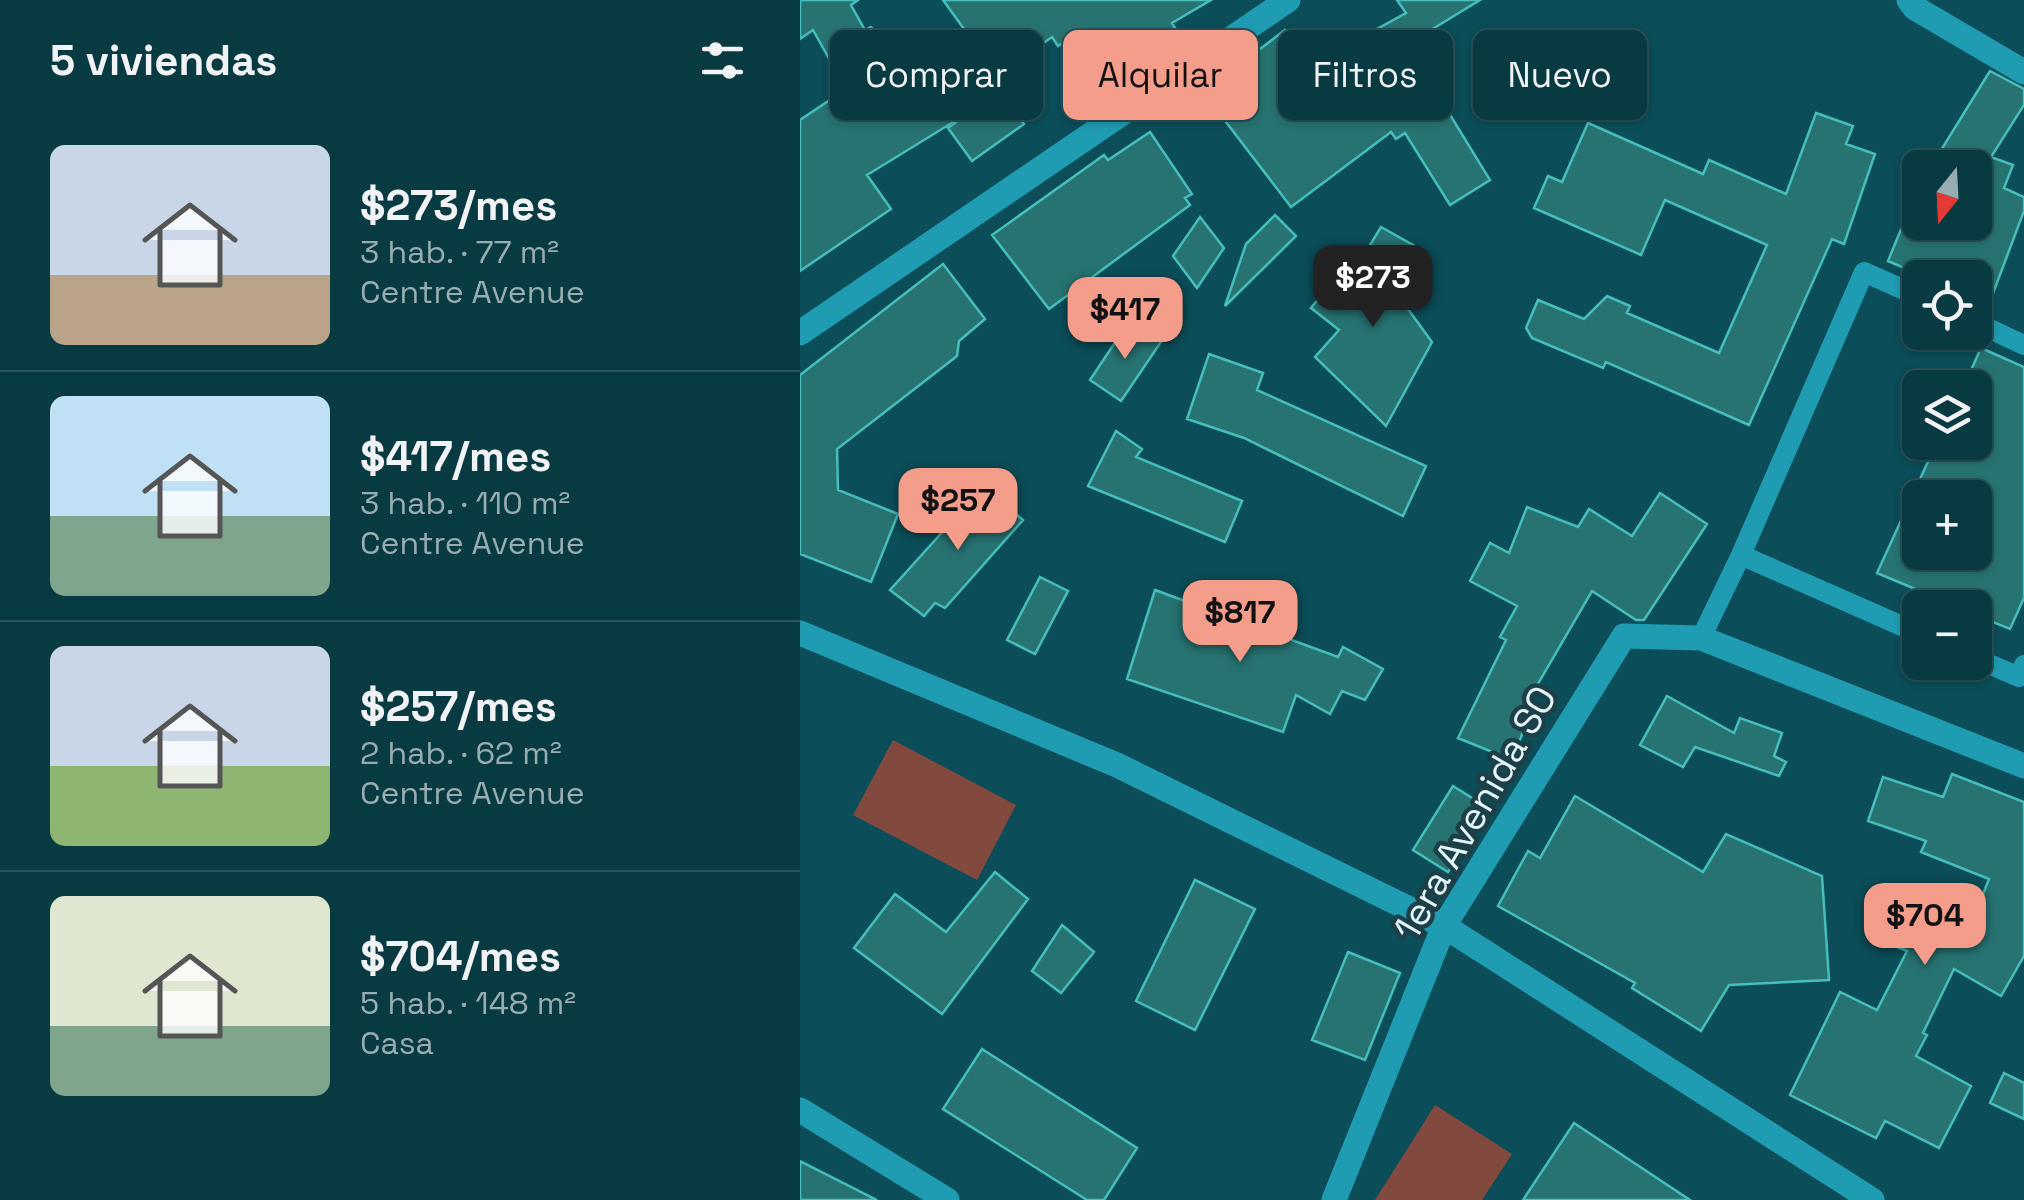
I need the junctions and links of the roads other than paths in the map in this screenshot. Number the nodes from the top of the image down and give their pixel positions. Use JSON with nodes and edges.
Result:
{"nodes":[{"id":1,"x":1288,"y":0,"type":"edge"},
{"id":2,"x":1909,"y":0,"type":"edge"},
{"id":3,"x":2024,"y":72,"type":"edge"},
{"id":4,"x":1902,"y":290,"type":"edge"},
{"id":5,"x":802,"y":330,"type":"edge"},
{"id":6,"x":1992,"y":330,"type":"edge"},
{"id":7,"x":2024,"y":344,"type":"edge"},
{"id":8,"x":1741,"y":556,"type":"junction"},
{"id":9,"x":1902,"y":626,"type":"edge"},
{"id":10,"x":800,"y":633,"type":"edge"},
{"id":11,"x":1700,"y":638,"type":"junction"},
{"id":12,"x":2024,"y":664,"type":"edge"},
{"id":13,"x":1992,"y":666,"type":"edge"},
{"id":14,"x":2024,"y":766,"type":"edge"},
{"id":15,"x":1444,"y":926,"type":"junction"},
{"id":16,"x":800,"y":1110,"type":"edge"},
{"id":17,"x":947,"y":1200,"type":"edge"},
{"id":18,"x":1334,"y":1200,"type":"edge"},
{"id":19,"x":1872,"y":1200,"type":"edge"}],
"edges":[{"from":1,"to":5,"type":"street"},
{"from":2,"to":3,"type":"street"},
{"from":4,"to":8,"type":"lane"},
{"from":6,"to":7,"type":"lane"},
{"from":8,"to":9,"type":"lane"},
{"from":8,"to":11,"type":"lane"},
{"from":10,"to":15,"type":"street"},
{"from":11,"to":14,"type":"street"},
{"from":11,"to":15,"type":"street","name":"1era Avenida SO"},
{"from":12,"to":13,"type":"lane"},
{"from":15,"to":18,"type":"street","name":"1era Avenida SO"},
{"from":15,"to":19,"type":"street"},
{"from":16,"to":17,"type":"street"}]}
